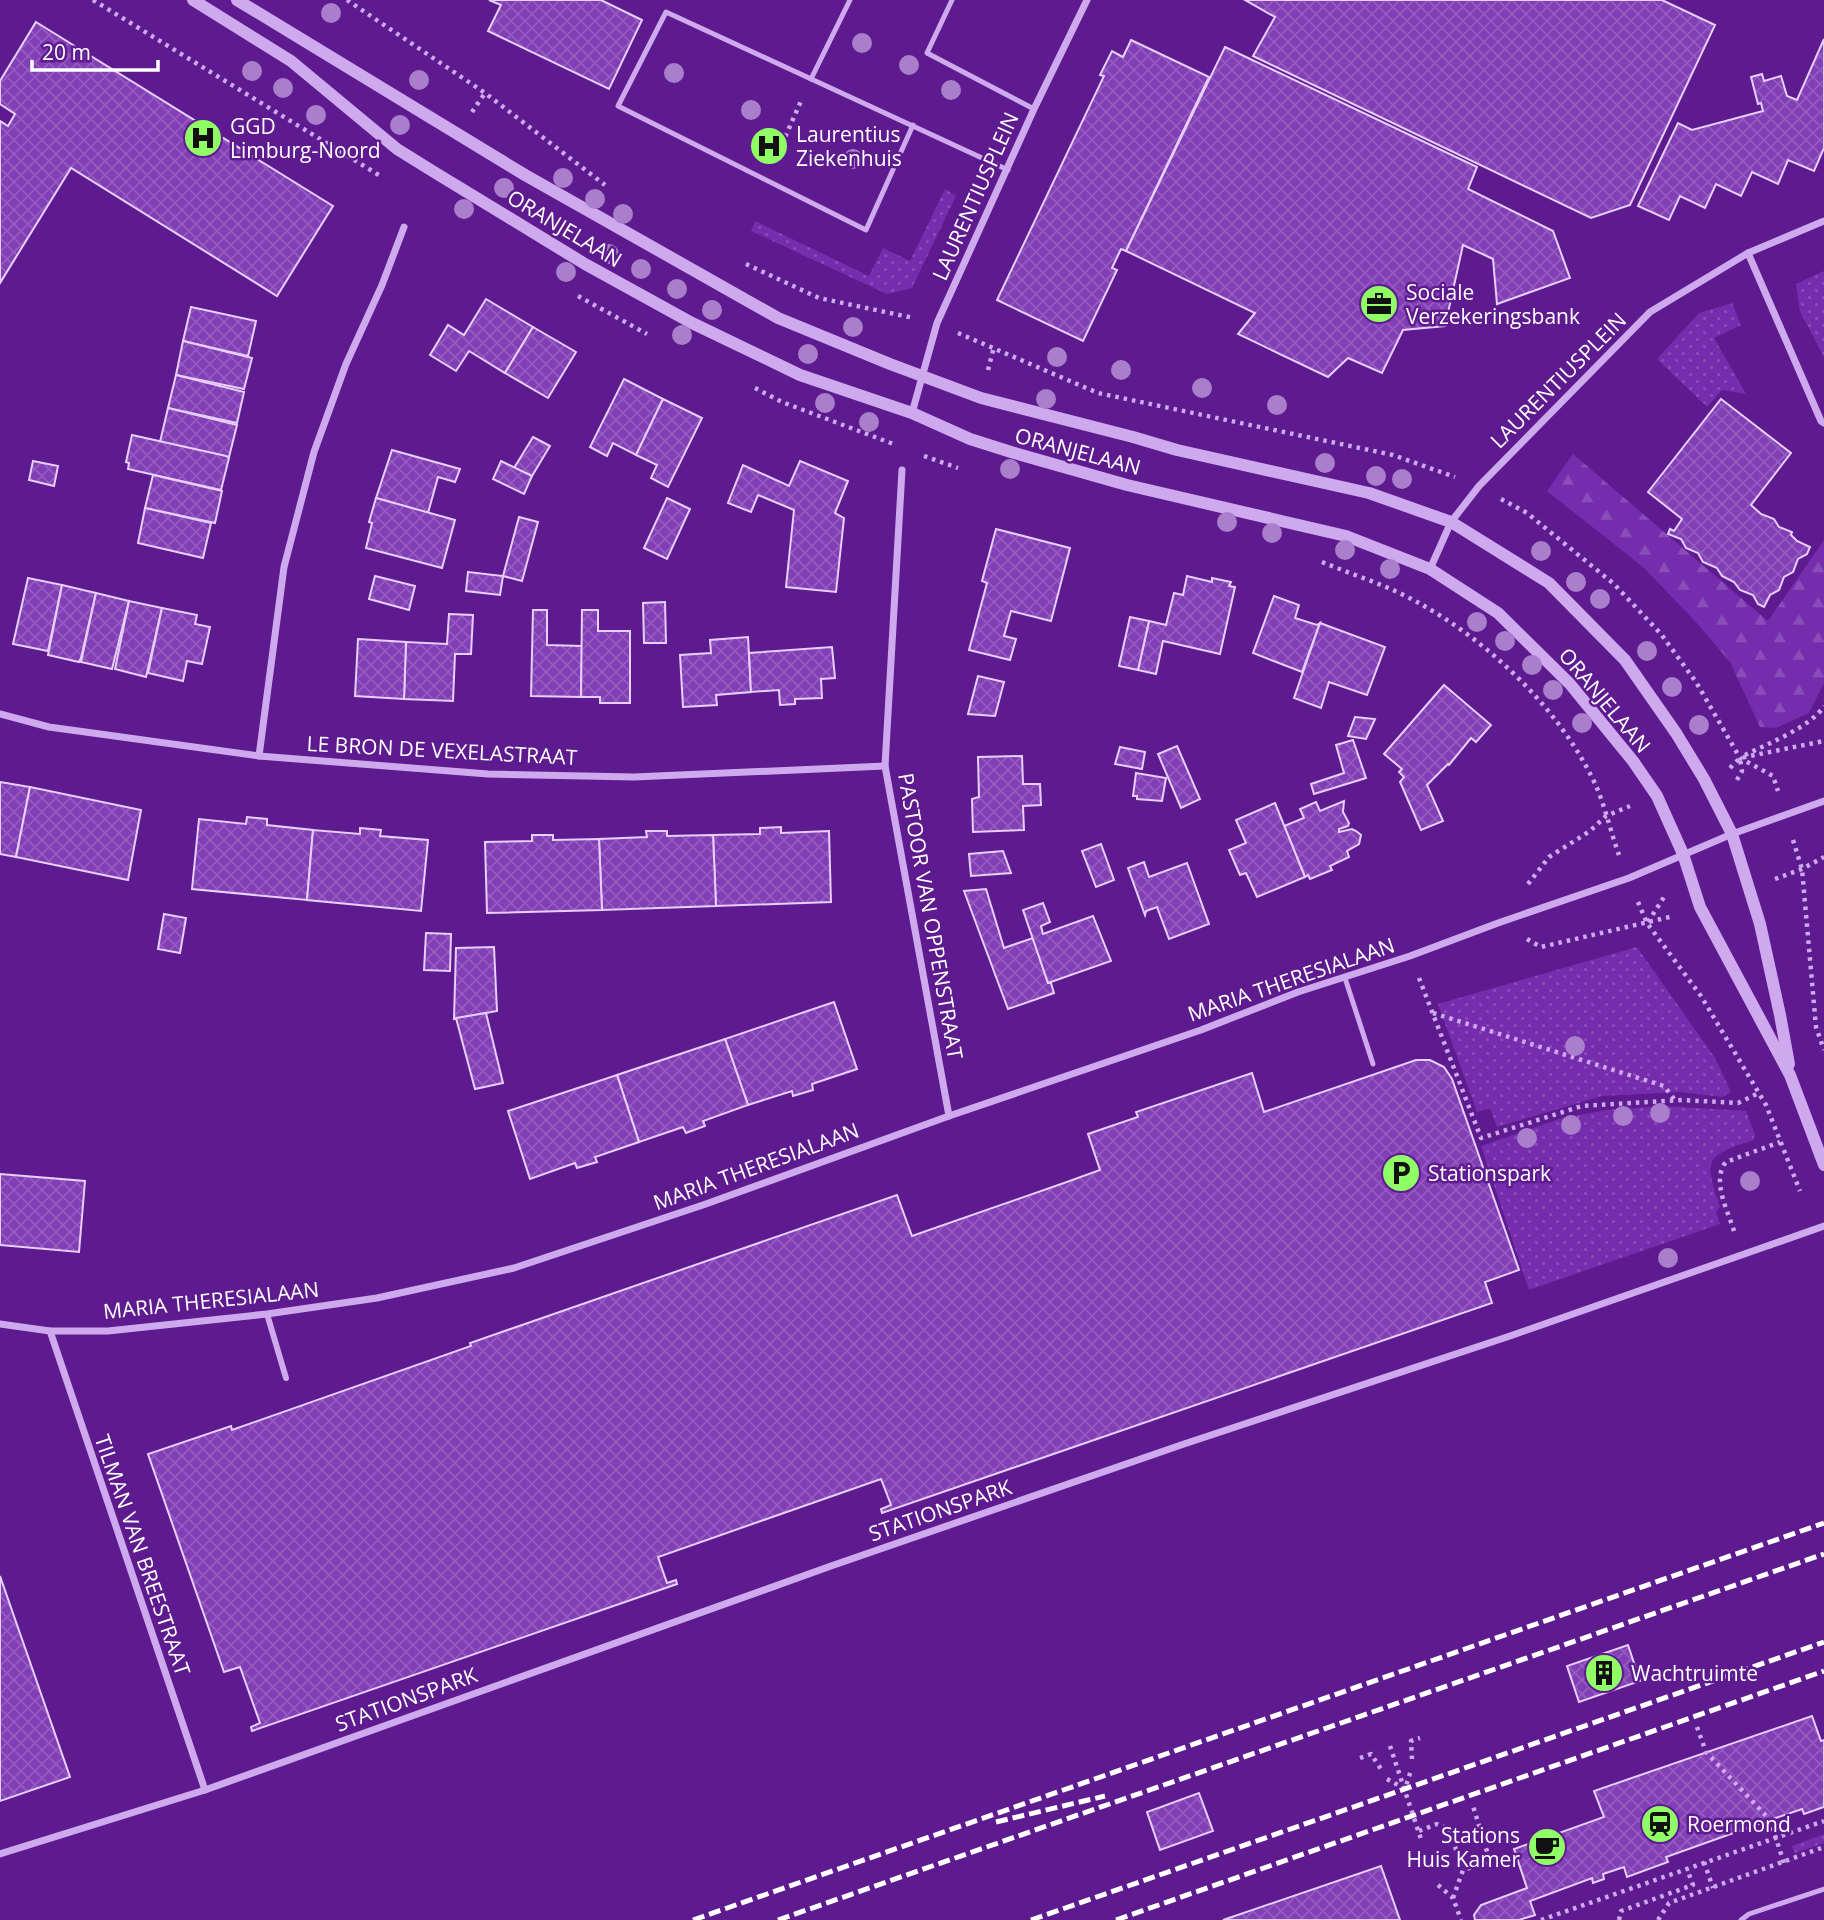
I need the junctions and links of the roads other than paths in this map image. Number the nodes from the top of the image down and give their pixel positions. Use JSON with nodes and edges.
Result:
{"nodes":[{"id":1,"x":192,"y":0,"type":"edge"},
{"id":2,"x":237,"y":0,"type":"edge"},
{"id":3,"x":850,"y":0,"type":"edge"},
{"id":4,"x":952,"y":0,"type":"edge"},
{"id":5,"x":1087,"y":0,"type":"edge"},
{"id":6,"x":811,"y":79,"type":"junction"},
{"id":7,"x":1034,"y":109,"type":"junction"},
{"id":8,"x":913,"y":125,"type":"junction"},
{"id":9,"x":1008,"y":170,"type":"junction"},
{"id":10,"x":1824,"y":221,"type":"edge"},
{"id":11,"x":404,"y":227,"type":"dead end"},
{"id":12,"x":1748,"y":253,"type":"junction"},
{"id":13,"x":921,"y":375,"type":"junction"},
{"id":14,"x":912,"y":413,"type":"junction"},
{"id":15,"x":1824,"y":423,"type":"edge"},
{"id":16,"x":902,"y":470,"type":"dead end"},
{"id":17,"x":1451,"y":522,"type":"junction"},
{"id":18,"x":1430,"y":569,"type":"junction"},
{"id":19,"x":0,"y":714,"type":"edge"},
{"id":20,"x":260,"y":756,"type":"junction"},
{"id":21,"x":885,"y":766,"type":"junction"},
{"id":22,"x":1824,"y":801,"type":"edge"},
{"id":23,"x":1732,"y":834,"type":"junction"},
{"id":24,"x":1683,"y":854,"type":"junction"},
{"id":25,"x":1345,"y":978,"type":"junction"},
{"id":26,"x":1373,"y":1064,"type":"dead end"},
{"id":27,"x":1790,"y":1075,"type":"junction"},
{"id":28,"x":949,"y":1116,"type":"junction"},
{"id":29,"x":1824,"y":1165,"type":"edge"},
{"id":30,"x":1824,"y":1226,"type":"edge"},
{"id":31,"x":267,"y":1314,"type":"junction"},
{"id":32,"x":0,"y":1325,"type":"edge"},
{"id":33,"x":50,"y":1331,"type":"junction"},
{"id":34,"x":286,"y":1378,"type":"dead end"},
{"id":35,"x":205,"y":1790,"type":"junction"},
{"id":36,"x":0,"y":1854,"type":"edge"},
{"id":37,"x":1824,"y":1889,"type":"edge"},
{"id":38,"x":1741,"y":1920,"type":"edge"}],
"edges":[{"from":1,"to":14,"type":"street","name":"ORANJELAAN"},
{"from":2,"to":13,"type":"street","name":"ORANJELAAN"},
{"from":3,"to":6,"type":"lane"},
{"from":4,"to":7,"type":"lane"},
{"from":5,"to":7,"type":"street","name":"LAURENTIUSPLEIN"},
{"from":6,"to":8,"type":"lane"},
{"from":6,"to":8,"type":"lane"},
{"from":7,"to":9,"type":"street","name":"LAURENTIUSPLEIN"},
{"from":8,"to":9,"type":"lane"},
{"from":9,"to":13,"type":"street","name":"LAURENTIUSPLEIN"},
{"from":10,"to":12,"type":"street","name":"LAURENTIUSPLEIN"},
{"from":11,"to":20,"type":"street"},
{"from":12,"to":15,"type":"street"},
{"from":12,"to":17,"type":"street","name":"LAURENTIUSPLEIN"},
{"from":13,"to":14,"type":"street","name":"LAURENTIUSPLEIN"},
{"from":13,"to":17,"type":"street","name":"ORANJELAAN"},
{"from":14,"to":18,"type":"street","name":"ORANJELAAN"},
{"from":16,"to":21,"type":"street","name":"PASTOOR VAN OPPENSTRAAT"},
{"from":17,"to":18,"type":"street","name":"LAURENTIUSPLEIN"},
{"from":17,"to":23,"type":"street","name":"ORANJELAAN"},
{"from":18,"to":24,"type":"street","name":"ORANJELAAN"},
{"from":19,"to":20,"type":"street","name":"LE BRON DE VEXELASTRAAT"},
{"from":20,"to":21,"type":"street","name":"LE BRON DE VEXELASTRAAT"},
{"from":21,"to":28,"type":"street","name":"PASTOOR VAN OPPENSTRAAT"},
{"from":22,"to":23,"type":"street","name":"MARIA THERESIALAAN"},
{"from":23,"to":24,"type":"street","name":"MARIA THERESIALAAN"},
{"from":23,"to":27,"type":"street","name":"ORANJELAAN"},
{"from":24,"to":25,"type":"street","name":"MARIA THERESIALAAN"},
{"from":24,"to":27,"type":"street","name":"ORANJELAAN"},
{"from":25,"to":26,"type":"lane"},
{"from":25,"to":28,"type":"street","name":"MARIA THERESIALAAN"},
{"from":27,"to":29,"type":"street","name":"ORANJELAAN"},
{"from":28,"to":31,"type":"street","name":"MARIA THERESIALAAN"},
{"from":30,"to":35,"type":"street","name":"STATIONSPARK","bridge":true},
{"from":31,"to":33,"type":"street","name":"MARIA THERESIALAAN"},
{"from":31,"to":34,"type":"street"},
{"from":32,"to":33,"type":"street","name":"MARIA THERESIALAAN"},
{"from":33,"to":35,"type":"street","name":"TILMAN VAN BREESTRAAT"},
{"from":35,"to":36,"type":"street","name":"STATIONSPARK"},
{"from":37,"to":38,"type":"lane"}]}
